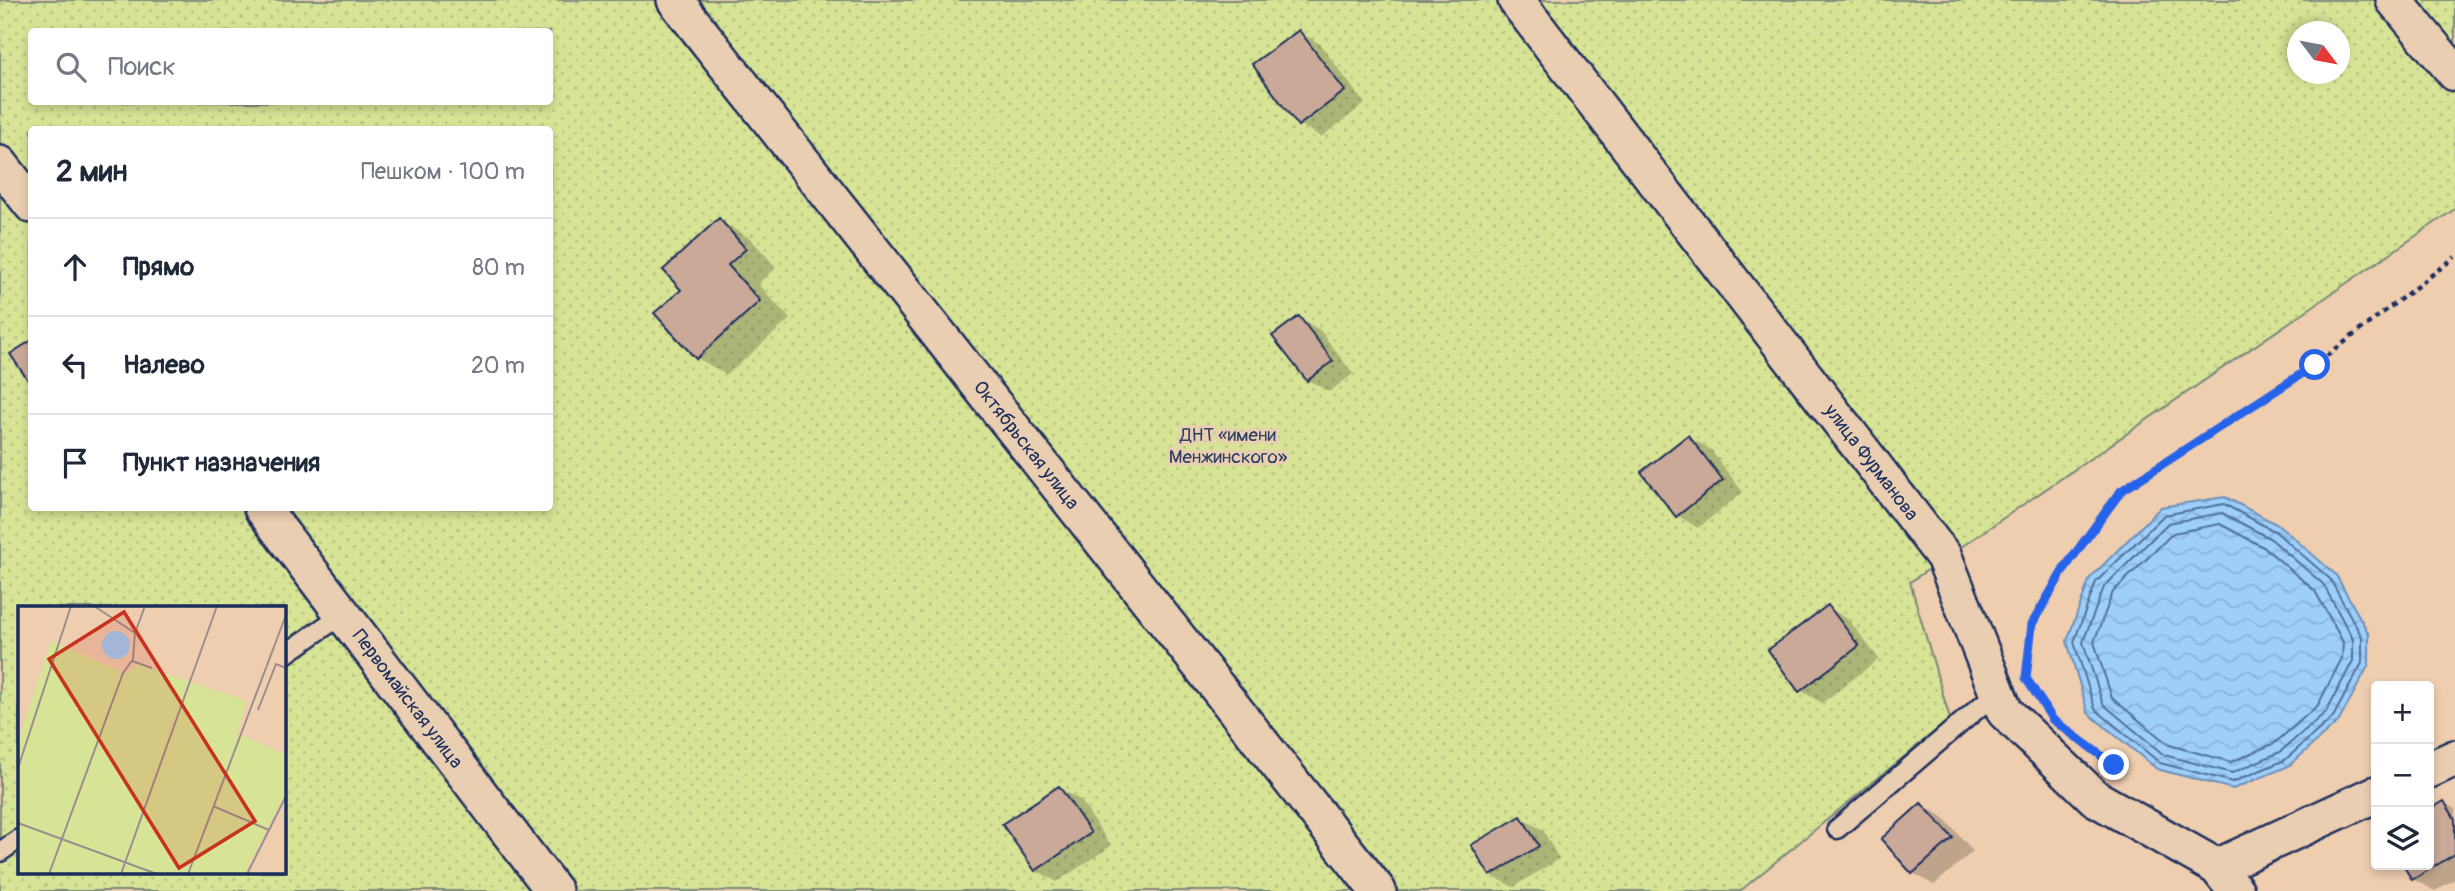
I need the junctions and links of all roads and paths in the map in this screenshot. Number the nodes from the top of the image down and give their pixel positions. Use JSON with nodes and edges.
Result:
{"nodes":[{"id":1,"x":675,"y":0,"type":"edge"},
{"id":2,"x":1516,"y":0,"type":"edge"},
{"id":3,"x":2394,"y":0,"type":"edge"},
{"id":4,"x":2455,"y":73,"type":"edge"},
{"id":5,"x":0,"y":164,"type":"edge"},
{"id":6,"x":28,"y":200,"type":"edge"},
{"id":7,"x":2455,"y":257,"type":"edge"},
{"id":8,"x":264,"y":511,"type":"edge"},
{"id":9,"x":343,"y":614,"type":"junction"},
{"id":10,"x":285,"y":654,"type":"edge"},
{"id":11,"x":2011,"y":686,"type":"junction"},
{"id":12,"x":2455,"y":758,"type":"edge"},
{"id":13,"x":2434,"y":768,"type":"edge"},
{"id":14,"x":2371,"y":797,"type":"edge"},
{"id":15,"x":1837,"y":829,"type":"dead end"},
{"id":16,"x":18,"y":840,"type":"edge"},
{"id":17,"x":0,"y":852,"type":"edge"},
{"id":18,"x":2227,"y":879,"type":"edge"},
{"id":19,"x":554,"y":891,"type":"edge"},
{"id":20,"x":1378,"y":891,"type":"edge"}],
"edges":[{"from":1,"to":20,"type":"street","name":"Октябрьская улица"},
{"from":2,"to":11,"type":"street","name":"улица Фурманова"},
{"from":3,"to":4,"type":"street"},
{"from":5,"to":6,"type":"street"},
{"from":7,"to":11,"type":"path"},
{"from":8,"to":9,"type":"street","name":"Первомайская улица"},
{"from":9,"to":10,"type":"lane"},
{"from":9,"to":19,"type":"street","name":"Первомайская улица"},
{"from":11,"to":15,"type":"lane"},
{"from":11,"to":18,"type":"street","name":"улица Фурманова"},
{"from":12,"to":13,"type":"street"},
{"from":14,"to":18,"type":"street"},
{"from":16,"to":17,"type":"lane"}]}
